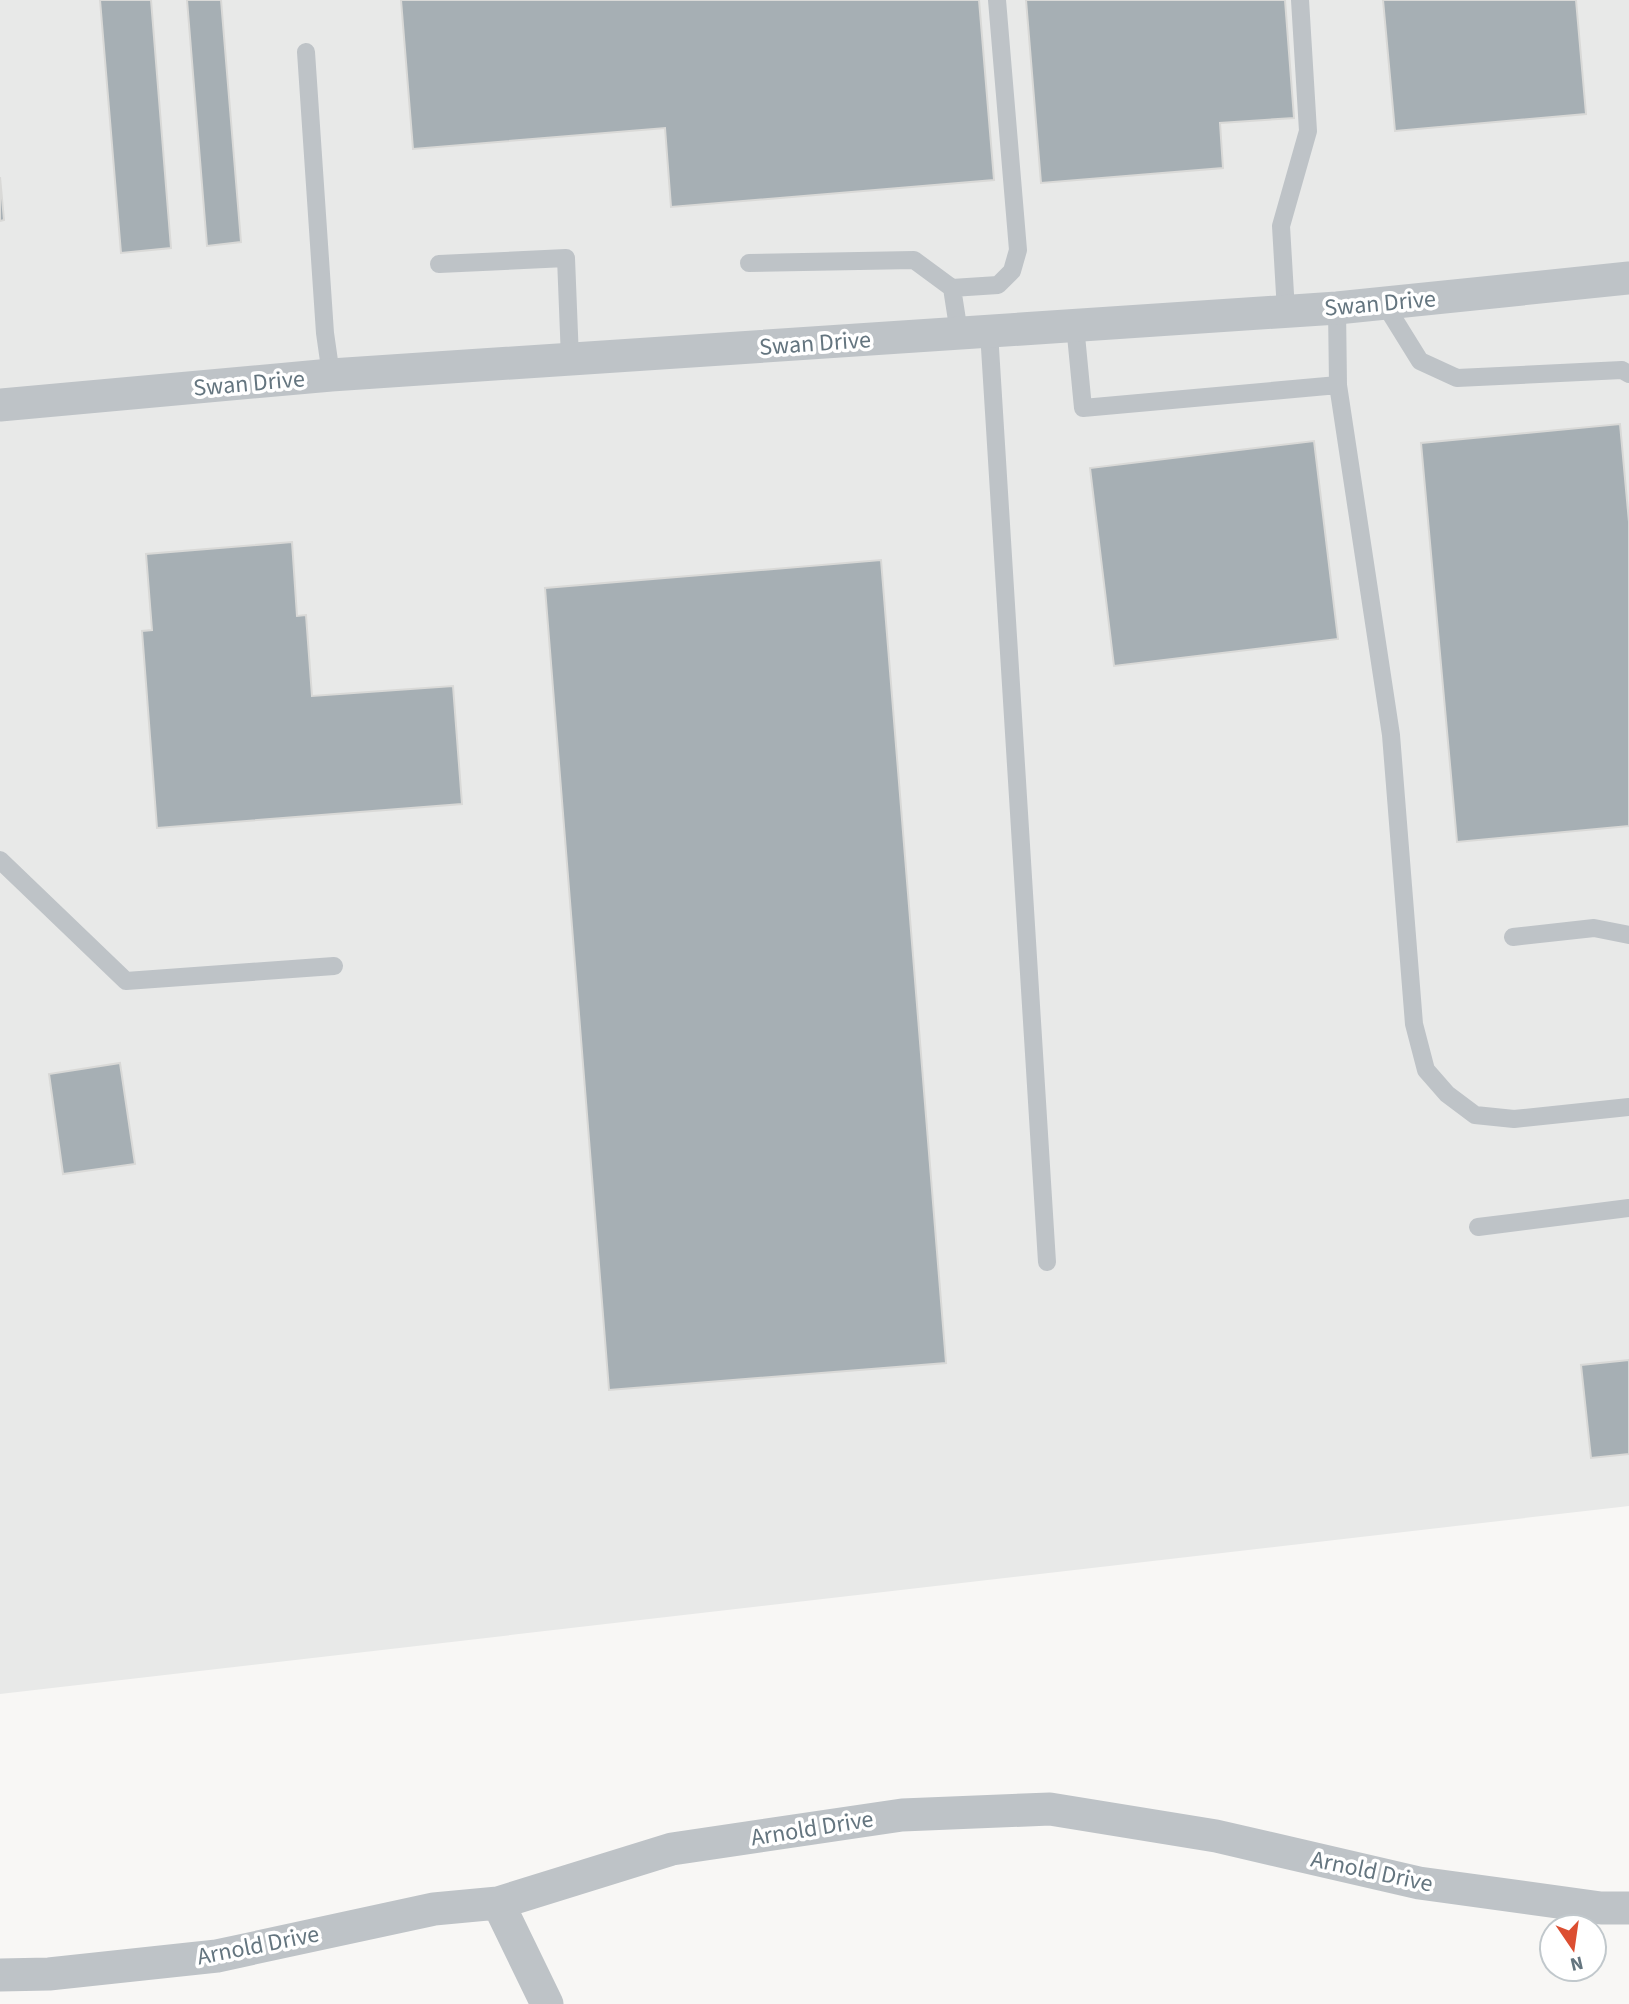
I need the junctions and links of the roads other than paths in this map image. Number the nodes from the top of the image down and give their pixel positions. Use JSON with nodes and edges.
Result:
{"nodes":[{"id":1,"x":997,"y":0,"type":"edge"},
{"id":2,"x":1300,"y":0,"type":"edge"},
{"id":3,"x":306,"y":52,"type":"dead end"},
{"id":4,"x":749,"y":263,"type":"dead end"},
{"id":5,"x":439,"y":264,"type":"dead end"},
{"id":6,"x":1629,"y":278,"type":"edge"},
{"id":7,"x":952,"y":288,"type":"junction"},
{"id":8,"x":1384,"y":303,"type":"junction"},
{"id":9,"x":1337,"y":308,"type":"junction"},
{"id":10,"x":1286,"y":312,"type":"junction"},
{"id":11,"x":1075,"y":325,"type":"junction"},
{"id":12,"x":974,"y":332,"type":"junction"},
{"id":13,"x":570,"y":359,"type":"junction"},
{"id":14,"x":1629,"y":374,"type":"edge"},
{"id":15,"x":331,"y":375,"type":"junction"},
{"id":16,"x":1338,"y":385,"type":"junction"},
{"id":17,"x":0,"y":405,"type":"edge"},
{"id":18,"x":0,"y":860,"type":"edge"},
{"id":19,"x":1629,"y":935,"type":"edge"},
{"id":20,"x":1513,"y":937,"type":"dead end"},
{"id":21,"x":334,"y":966,"type":"dead end"},
{"id":22,"x":1629,"y":1107,"type":"edge"},
{"id":23,"x":1629,"y":1208,"type":"edge"},
{"id":24,"x":1478,"y":1227,"type":"dead end"},
{"id":25,"x":1047,"y":1262,"type":"dead end"},
{"id":26,"x":498,"y":1903,"type":"junction"},
{"id":27,"x":1629,"y":1908,"type":"edge"},
{"id":28,"x":0,"y":1975,"type":"edge"},
{"id":29,"x":547,"y":2004,"type":"edge"}],
"edges":[{"from":1,"to":7,"type":"lane"},
{"from":2,"to":10,"type":"lane"},
{"from":3,"to":15,"type":"lane"},
{"from":4,"to":7,"type":"lane"},
{"from":5,"to":13,"type":"lane"},
{"from":6,"to":8,"type":"street","name":"Swan Drive"},
{"from":7,"to":12,"type":"lane"},
{"from":8,"to":9,"type":"street","name":"Swan Drive"},
{"from":8,"to":14,"type":"lane"},
{"from":9,"to":10,"type":"street","name":"Swan Drive"},
{"from":9,"to":16,"type":"lane"},
{"from":10,"to":11,"type":"street","name":"Swan Drive"},
{"from":11,"to":12,"type":"street","name":"Swan Drive"},
{"from":11,"to":16,"type":"lane"},
{"from":12,"to":13,"type":"street","name":"Swan Drive"},
{"from":12,"to":25,"type":"lane"},
{"from":13,"to":15,"type":"street","name":"Swan Drive"},
{"from":15,"to":17,"type":"street","name":"Swan Drive"},
{"from":16,"to":22,"type":"lane"},
{"from":18,"to":21,"type":"lane"},
{"from":19,"to":20,"type":"lane"},
{"from":23,"to":24,"type":"lane"},
{"from":26,"to":27,"type":"street","name":"Arnold Drive"},
{"from":26,"to":28,"type":"street","name":"Arnold Drive"},
{"from":26,"to":29,"type":"street"}]}
